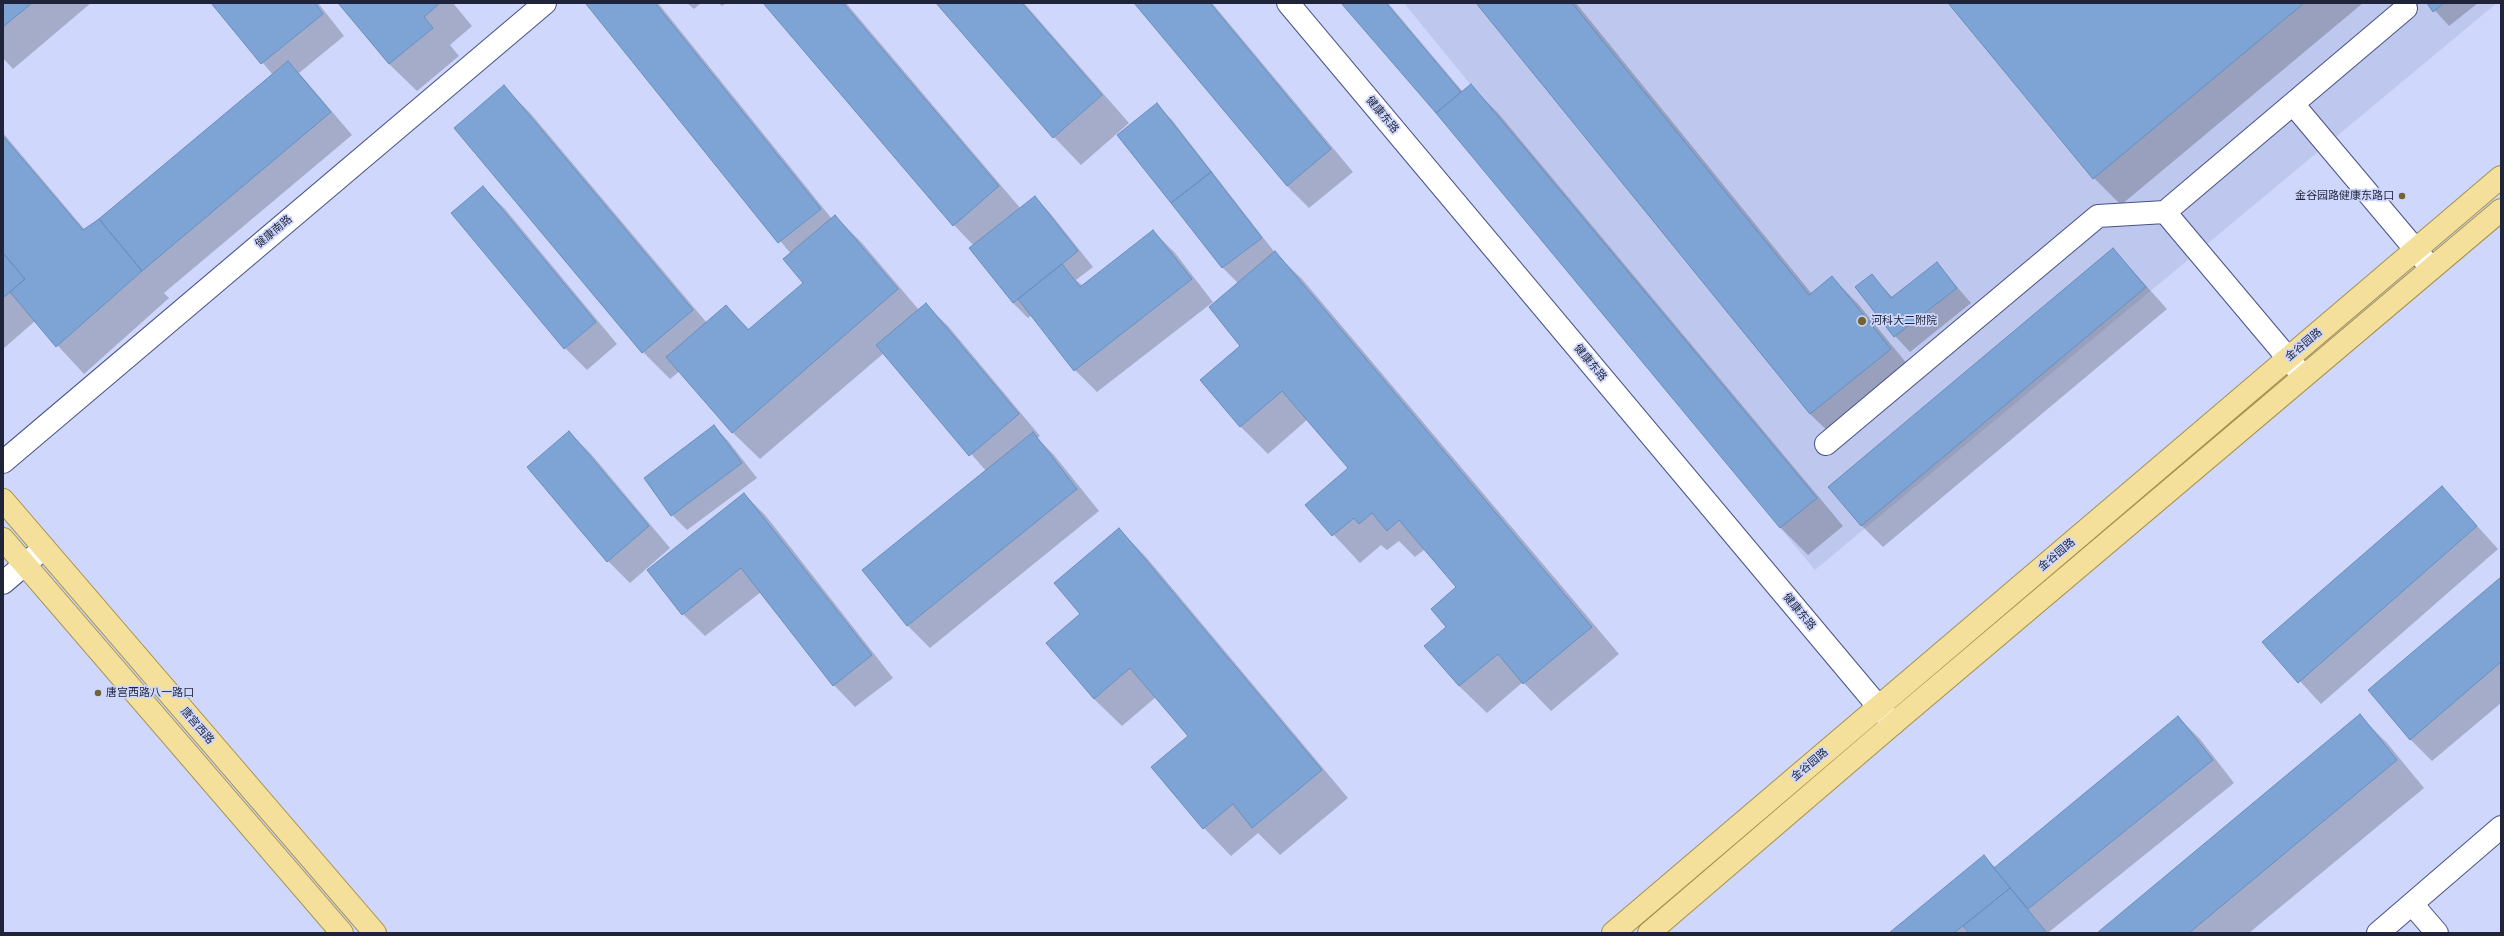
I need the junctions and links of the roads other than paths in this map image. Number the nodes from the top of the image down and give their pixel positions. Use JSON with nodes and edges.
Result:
{"nodes":[{"id":1,"x":545,"y":3,"type":"edge"},
{"id":2,"x":1288,"y":3,"type":"edge"},
{"id":3,"x":2406,"y":8,"type":"dead end"},
{"id":4,"x":2293,"y":104,"type":"junction"},
{"id":5,"x":2501,"y":177,"type":"edge"},
{"id":6,"x":2501,"y":210,"type":"edge"},
{"id":7,"x":2165,"y":212,"type":"junction"},
{"id":8,"x":2416,"y":250,"type":"junction"},
{"id":9,"x":2431,"y":268,"type":"junction"},
{"id":10,"x":2288,"y":358,"type":"junction"},
{"id":11,"x":2303,"y":376,"type":"junction"},
{"id":12,"x":1826,"y":444,"type":"dead end"},
{"id":13,"x":3,"y":462,"type":"edge"},
{"id":14,"x":3,"y":500,"type":"edge"},
{"id":15,"x":3,"y":539,"type":"edge"},
{"id":16,"x":44,"y":548,"type":"junction"},
{"id":17,"x":25,"y":565,"type":"junction"},
{"id":18,"x":3,"y":583,"type":"edge"},
{"id":19,"x":1879,"y":707,"type":"junction"},
{"id":20,"x":1893,"y":724,"type":"junction"},
{"id":21,"x":2501,"y":827,"type":"edge"},
{"id":22,"x":2412,"y":904,"type":"junction"},
{"id":23,"x":342,"y":933,"type":"edge"},
{"id":24,"x":375,"y":933,"type":"edge"},
{"id":25,"x":1613,"y":933,"type":"edge"},
{"id":26,"x":1649,"y":933,"type":"edge"},
{"id":27,"x":2378,"y":933,"type":"edge"},
{"id":28,"x":2438,"y":933,"type":"edge"}],
"edges":[{"from":1,"to":13,"type":"street","name":"健康南路"},
{"from":2,"to":19,"type":"street","name":"健康东路"},
{"from":3,"to":4,"type":"street"},
{"from":4,"to":7,"type":"street"},
{"from":4,"to":8,"type":"street"},
{"from":5,"to":8,"type":"main road","name":"金谷园路"},
{"from":6,"to":9,"type":"main road","name":"金谷园路"},
{"from":7,"to":10,"type":"street"},
{"from":7,"to":12,"type":"street"},
{"from":8,"to":9,"type":"street"},
{"from":8,"to":10,"type":"main road","name":"金谷园路"},
{"from":9,"to":11,"type":"main road","name":"金谷园路"},
{"from":10,"to":11,"type":"street"},
{"from":10,"to":19,"type":"main road","name":"金谷园路"},
{"from":11,"to":20,"type":"main road","name":"金谷园路"},
{"from":14,"to":16,"type":"main road","name":"唐宫西路"},
{"from":15,"to":17,"type":"main road"},
{"from":16,"to":17,"type":"street"},
{"from":16,"to":24,"type":"main road","name":"唐宫西路"},
{"from":17,"to":18,"type":"street"},
{"from":17,"to":23,"type":"main road"},
{"from":19,"to":20,"type":"street","name":"健康东路"},
{"from":19,"to":25,"type":"main road","name":"金谷园路"},
{"from":20,"to":26,"type":"main road","name":"金谷园路"},
{"from":21,"to":22,"type":"street"},
{"from":22,"to":27,"type":"street"},
{"from":22,"to":28,"type":"street"}]}
